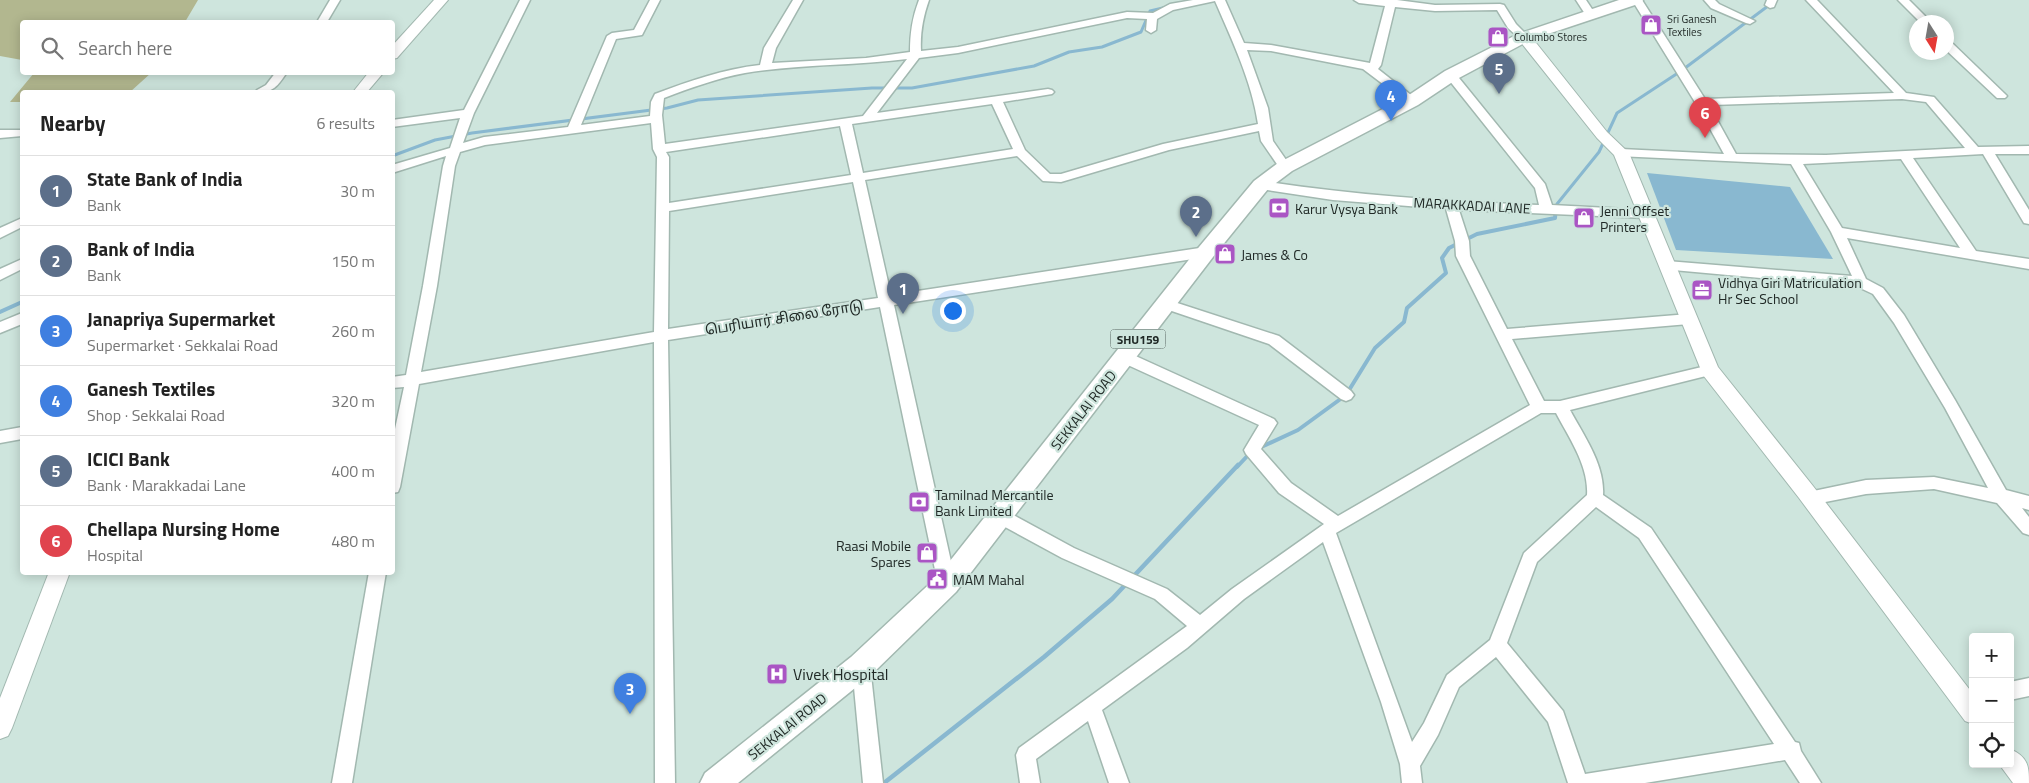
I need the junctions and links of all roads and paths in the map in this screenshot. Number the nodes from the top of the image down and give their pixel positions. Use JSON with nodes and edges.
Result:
{"nodes":[{"id":1,"x":335,"y":0,"type":"edge"},
{"id":2,"x":441,"y":0,"type":"edge"},
{"id":3,"x":525,"y":0,"type":"edge"},
{"id":4,"x":656,"y":0,"type":"edge"},
{"id":5,"x":798,"y":0,"type":"edge"},
{"id":6,"x":924,"y":0,"type":"edge"},
{"id":7,"x":1211,"y":0,"type":"edge"},
{"id":8,"x":1220,"y":0,"type":"edge"},
{"id":9,"x":1358,"y":0,"type":"edge"},
{"id":10,"x":1636,"y":0,"type":"edge"},
{"id":11,"x":1709,"y":0,"type":"edge"},
{"id":12,"x":1810,"y":0,"type":"edge"},
{"id":13,"x":1903,"y":0,"type":"edge"},
{"id":14,"x":1391,"y":2,"type":"edge"},
{"id":15,"x":1499,"y":3,"type":"edge"},
{"id":16,"x":1586,"y":7,"type":"edge"},
{"id":17,"x":1919,"y":15,"type":"edge"},
{"id":18,"x":1156,"y":16,"type":"junction"},
{"id":19,"x":323,"y":20,"type":"edge"},
{"id":20,"x":1750,"y":21,"type":"dead end"},
{"id":21,"x":1151,"y":30,"type":"dead end"},
{"id":22,"x":1524,"y":37,"type":"junction"},
{"id":23,"x":1240,"y":46,"type":"junction"},
{"id":24,"x":1954,"y":51,"type":"edge"},
{"id":25,"x":395,"y":52,"type":"edge"},
{"id":26,"x":916,"y":55,"type":"junction"},
{"id":27,"x":765,"y":67,"type":"junction"},
{"id":28,"x":1371,"y":69,"type":"junction"},
{"id":29,"x":279,"y":75,"type":"edge"},
{"id":30,"x":374,"y":75,"type":"edge"},
{"id":31,"x":1451,"y":75,"type":"junction"},
{"id":32,"x":264,"y":90,"type":"edge"},
{"id":33,"x":362,"y":90,"type":"edge"},
{"id":34,"x":1048,"y":92,"type":"dead end"},
{"id":35,"x":1902,"y":96,"type":"junction"},
{"id":36,"x":2001,"y":96,"type":"dead end"},
{"id":37,"x":996,"y":100,"type":"junction"},
{"id":38,"x":1412,"y":101,"type":"junction"},
{"id":39,"x":1704,"y":107,"type":"junction"},
{"id":40,"x":468,"y":113,"type":"junction"},
{"id":41,"x":656,"y":118,"type":"junction"},
{"id":42,"x":867,"y":118,"type":"junction"},
{"id":43,"x":845,"y":121,"type":"junction"},
{"id":44,"x":395,"y":124,"type":"edge"},
{"id":45,"x":1265,"y":126,"type":"junction"},
{"id":46,"x":573,"y":130,"type":"junction"},
{"id":47,"x":20,"y":133,"type":"edge"},
{"id":48,"x":0,"y":134,"type":"edge"},
{"id":49,"x":455,"y":149,"type":"junction"},
{"id":50,"x":659,"y":149,"type":"junction"},
{"id":51,"x":1981,"y":150,"type":"junction"},
{"id":52,"x":2029,"y":150,"type":"edge"},
{"id":53,"x":1020,"y":152,"type":"junction"},
{"id":54,"x":1622,"y":154,"type":"junction"},
{"id":55,"x":1905,"y":156,"type":"junction"},
{"id":56,"x":1732,"y":158,"type":"junction"},
{"id":57,"x":1795,"y":160,"type":"junction"},
{"id":58,"x":1285,"y":167,"type":"junction"},
{"id":59,"x":395,"y":168,"type":"edge"},
{"id":60,"x":857,"y":177,"type":"junction"},
{"id":61,"x":1261,"y":185,"type":"junction"},
{"id":62,"x":1451,"y":205,"type":"junction"},
{"id":63,"x":664,"y":208,"type":"junction"},
{"id":64,"x":1547,"y":209,"type":"junction"},
{"id":65,"x":1646,"y":214,"type":"junction"},
{"id":66,"x":2029,"y":220,"type":"edge"},
{"id":67,"x":20,"y":223,"type":"edge"},
{"id":68,"x":1838,"y":232,"type":"junction"},
{"id":69,"x":0,"y":234,"type":"edge"},
{"id":70,"x":1206,"y":252,"type":"junction"},
{"id":71,"x":1971,"y":254,"type":"junction"},
{"id":72,"x":2029,"y":264,"type":"edge"},
{"id":73,"x":20,"y":265,"type":"edge"},
{"id":74,"x":1667,"y":266,"type":"junction"},
{"id":75,"x":0,"y":275,"type":"edge"},
{"id":76,"x":1861,"y":282,"type":"junction"},
{"id":77,"x":886,"y":302,"type":"junction"},
{"id":78,"x":1165,"y":304,"type":"junction"},
{"id":79,"x":20,"y":319,"type":"edge"},
{"id":80,"x":1689,"y":319,"type":"junction"},
{"id":81,"x":0,"y":328,"type":"edge"},
{"id":82,"x":1503,"y":335,"type":"junction"},
{"id":83,"x":661,"y":336,"type":"junction"},
{"id":84,"x":1124,"y":356,"type":"junction"},
{"id":85,"x":1710,"y":370,"type":"junction"},
{"id":86,"x":411,"y":381,"type":"junction"},
{"id":87,"x":395,"y":383,"type":"edge"},
{"id":88,"x":1346,"y":395,"type":"dead end"},
{"id":89,"x":1539,"y":407,"type":"junction"},
{"id":90,"x":1560,"y":407,"type":"junction"},
{"id":91,"x":20,"y":434,"type":"edge"},
{"id":92,"x":0,"y":437,"type":"edge"},
{"id":93,"x":395,"y":470,"type":"edge"},
{"id":94,"x":2000,"y":495,"type":"junction"},
{"id":95,"x":1596,"y":498,"type":"junction"},
{"id":96,"x":1810,"y":498,"type":"junction"},
{"id":97,"x":2029,"y":502,"type":"edge"},
{"id":98,"x":1000,"y":516,"type":"junction"},
{"id":99,"x":1332,"y":527,"type":"junction"},
{"id":100,"x":2029,"y":528,"type":"edge"},
{"id":101,"x":59,"y":575,"type":"edge"},
{"id":102,"x":377,"y":575,"type":"edge"},
{"id":103,"x":947,"y":584,"type":"junction"},
{"id":104,"x":1200,"y":626,"type":"junction"},
{"id":105,"x":1497,"y":645,"type":"junction"},
{"id":106,"x":861,"y":666,"type":"junction"},
{"id":107,"x":2029,"y":687,"type":"edge"},
{"id":108,"x":2014,"y":690,"type":"edge"},
{"id":109,"x":1969,"y":704,"type":"edge"},
{"id":110,"x":1092,"y":706,"type":"junction"},
{"id":111,"x":0,"y":728,"type":"edge"},
{"id":112,"x":1790,"y":750,"type":"junction"},
{"id":113,"x":1410,"y":764,"type":"junction"},
{"id":114,"x":2014,"y":766,"type":"edge"},
{"id":115,"x":342,"y":783,"type":"edge"},
{"id":116,"x":665,"y":783,"type":"edge"},
{"id":117,"x":715,"y":783,"type":"edge"},
{"id":118,"x":873,"y":783,"type":"edge"},
{"id":119,"x":1030,"y":783,"type":"edge"},
{"id":120,"x":1119,"y":783,"type":"edge"},
{"id":121,"x":1412,"y":783,"type":"edge"},
{"id":122,"x":1578,"y":783,"type":"edge"},
{"id":123,"x":1586,"y":783,"type":"edge"},
{"id":124,"x":1811,"y":783,"type":"edge"},
{"id":125,"x":2028,"y":783,"type":"edge"}],
"edges":[{"from":1,"to":19,"type":"street"},
{"from":2,"to":25,"type":"street"},
{"from":3,"to":40,"type":"street"},
{"from":4,"to":46,"type":"street"},
{"from":5,"to":27,"type":"street"},
{"from":6,"to":26,"type":"street"},
{"from":7,"to":18,"type":"street"},
{"from":8,"to":23,"type":"street"},
{"from":9,"to":14,"type":"street"},
{"from":10,"to":16,"type":"main road","name":"SEKKALAI ROAD","number":"SHU159"},
{"from":10,"to":39,"type":"street"},
{"from":11,"to":20,"type":"street"},
{"from":12,"to":35,"type":"street"},
{"from":13,"to":17,"type":"street"},
{"from":14,"to":15,"type":"street"},
{"from":14,"to":28,"type":"street"},
{"from":15,"to":22,"type":"street"},
{"from":16,"to":22,"type":"main road","name":"SEKKALAI ROAD","number":"SHU159"},
{"from":18,"to":21,"type":"street"},
{"from":18,"to":26,"type":"street"},
{"from":22,"to":31,"type":"main road","name":"SEKKALAI ROAD","number":"SHU159"},
{"from":22,"to":54,"type":"street"},
{"from":23,"to":28,"type":"street"},
{"from":23,"to":45,"type":"street"},
{"from":24,"to":36,"type":"street"},
{"from":26,"to":27,"type":"street"},
{"from":26,"to":42,"type":"street"},
{"from":27,"to":41,"type":"street"},
{"from":28,"to":38,"type":"street"},
{"from":29,"to":32,"type":"street"},
{"from":30,"to":33,"type":"street"},
{"from":31,"to":38,"type":"main road","name":"SEKKALAI ROAD","number":"SHU159"},
{"from":31,"to":64,"type":"street","name":"MARAKKADAI LANE"},
{"from":34,"to":37,"type":"street"},
{"from":35,"to":39,"type":"street"},
{"from":35,"to":51,"type":"street"},
{"from":37,"to":42,"type":"street"},
{"from":37,"to":53,"type":"street"},
{"from":38,"to":58,"type":"main road","name":"SEKKALAI ROAD","number":"SHU159"},
{"from":39,"to":56,"type":"street"},
{"from":40,"to":44,"type":"street"},
{"from":40,"to":49,"type":"street"},
{"from":41,"to":46,"type":"street"},
{"from":41,"to":50,"type":"street"},
{"from":42,"to":43,"type":"street"},
{"from":43,"to":50,"type":"street"},
{"from":43,"to":60,"type":"street"},
{"from":45,"to":53,"type":"street"},
{"from":45,"to":58,"type":"street"},
{"from":46,"to":49,"type":"street"},
{"from":47,"to":48,"type":"street"},
{"from":49,"to":59,"type":"street"},
{"from":49,"to":86,"type":"street"},
{"from":50,"to":63,"type":"street"},
{"from":51,"to":52,"type":"street"},
{"from":51,"to":55,"type":"street"},
{"from":51,"to":66,"type":"street"},
{"from":53,"to":60,"type":"street"},
{"from":54,"to":56,"type":"street"},
{"from":54,"to":65,"type":"street"},
{"from":55,"to":57,"type":"street"},
{"from":55,"to":71,"type":"street"},
{"from":56,"to":57,"type":"street"},
{"from":57,"to":68,"type":"street"},
{"from":58,"to":61,"type":"main road","name":"SEKKALAI ROAD","number":"SHU159"},
{"from":60,"to":63,"type":"street"},
{"from":60,"to":77,"type":"street"},
{"from":61,"to":62,"type":"street","name":"MARAKKADAI LANE"},
{"from":61,"to":70,"type":"main road","name":"SEKKALAI ROAD","number":"SHU159"},
{"from":62,"to":64,"type":"street","name":"MARAKKADAI LANE"},
{"from":62,"to":82,"type":"street"},
{"from":63,"to":83,"type":"street"},
{"from":64,"to":65,"type":"street"},
{"from":65,"to":74,"type":"street"},
{"from":67,"to":69,"type":"street"},
{"from":68,"to":71,"type":"street"},
{"from":68,"to":76,"type":"street"},
{"from":70,"to":77,"type":"street","name":"பெரியார் சிலை ரோடு"},
{"from":70,"to":78,"type":"main road","name":"SEKKALAI ROAD","number":"SHU159"},
{"from":71,"to":72,"type":"street"},
{"from":73,"to":75,"type":"street"},
{"from":74,"to":76,"type":"street"},
{"from":74,"to":80,"type":"street"},
{"from":76,"to":94,"type":"street"},
{"from":77,"to":83,"type":"street","name":"பெரியார் சிலை ரோடு"},
{"from":77,"to":103,"type":"street"},
{"from":78,"to":84,"type":"main road","name":"SEKKALAI ROAD","number":"SHU159"},
{"from":78,"to":88,"type":"street"},
{"from":79,"to":81,"type":"street"},
{"from":80,"to":82,"type":"street"},
{"from":80,"to":85,"type":"street"},
{"from":82,"to":89,"type":"street"},
{"from":83,"to":86,"type":"street","name":"பெரியார் சிலை ரோடு"},
{"from":83,"to":116,"type":"street"},
{"from":84,"to":98,"type":"main road","name":"SEKKALAI ROAD","number":"SHU159"},
{"from":84,"to":99,"type":"street"},
{"from":85,"to":90,"type":"street"},
{"from":85,"to":96,"type":"street"},
{"from":86,"to":87,"type":"street","name":"பெரியார் சிலை ரோடு"},
{"from":86,"to":93,"type":"street"},
{"from":89,"to":90,"type":"street"},
{"from":89,"to":99,"type":"street"},
{"from":90,"to":95,"type":"street"},
{"from":91,"to":92,"type":"street"},
{"from":94,"to":96,"type":"street"},
{"from":94,"to":97,"type":"street"},
{"from":94,"to":100,"type":"street"},
{"from":95,"to":105,"type":"street"},
{"from":95,"to":112,"type":"street"},
{"from":96,"to":109,"type":"street"},
{"from":98,"to":103,"type":"main road","name":"SEKKALAI ROAD","number":"SHU159"},
{"from":98,"to":104,"type":"street"},
{"from":99,"to":104,"type":"street"},
{"from":99,"to":113,"type":"street"},
{"from":101,"to":111,"type":"street"},
{"from":102,"to":115,"type":"street"},
{"from":103,"to":106,"type":"main road","name":"SEKKALAI ROAD","number":"SHU159"},
{"from":104,"to":110,"type":"street"},
{"from":105,"to":113,"type":"street"},
{"from":105,"to":122,"type":"street"},
{"from":106,"to":117,"type":"main road","name":"SEKKALAI ROAD","number":"SHU159"},
{"from":106,"to":118,"type":"street"},
{"from":107,"to":108,"type":"street"},
{"from":110,"to":119,"type":"street"},
{"from":110,"to":120,"type":"street"},
{"from":112,"to":123,"type":"street"},
{"from":112,"to":124,"type":"street"},
{"from":113,"to":121,"type":"street"},
{"from":114,"to":125,"type":"street"}]}
